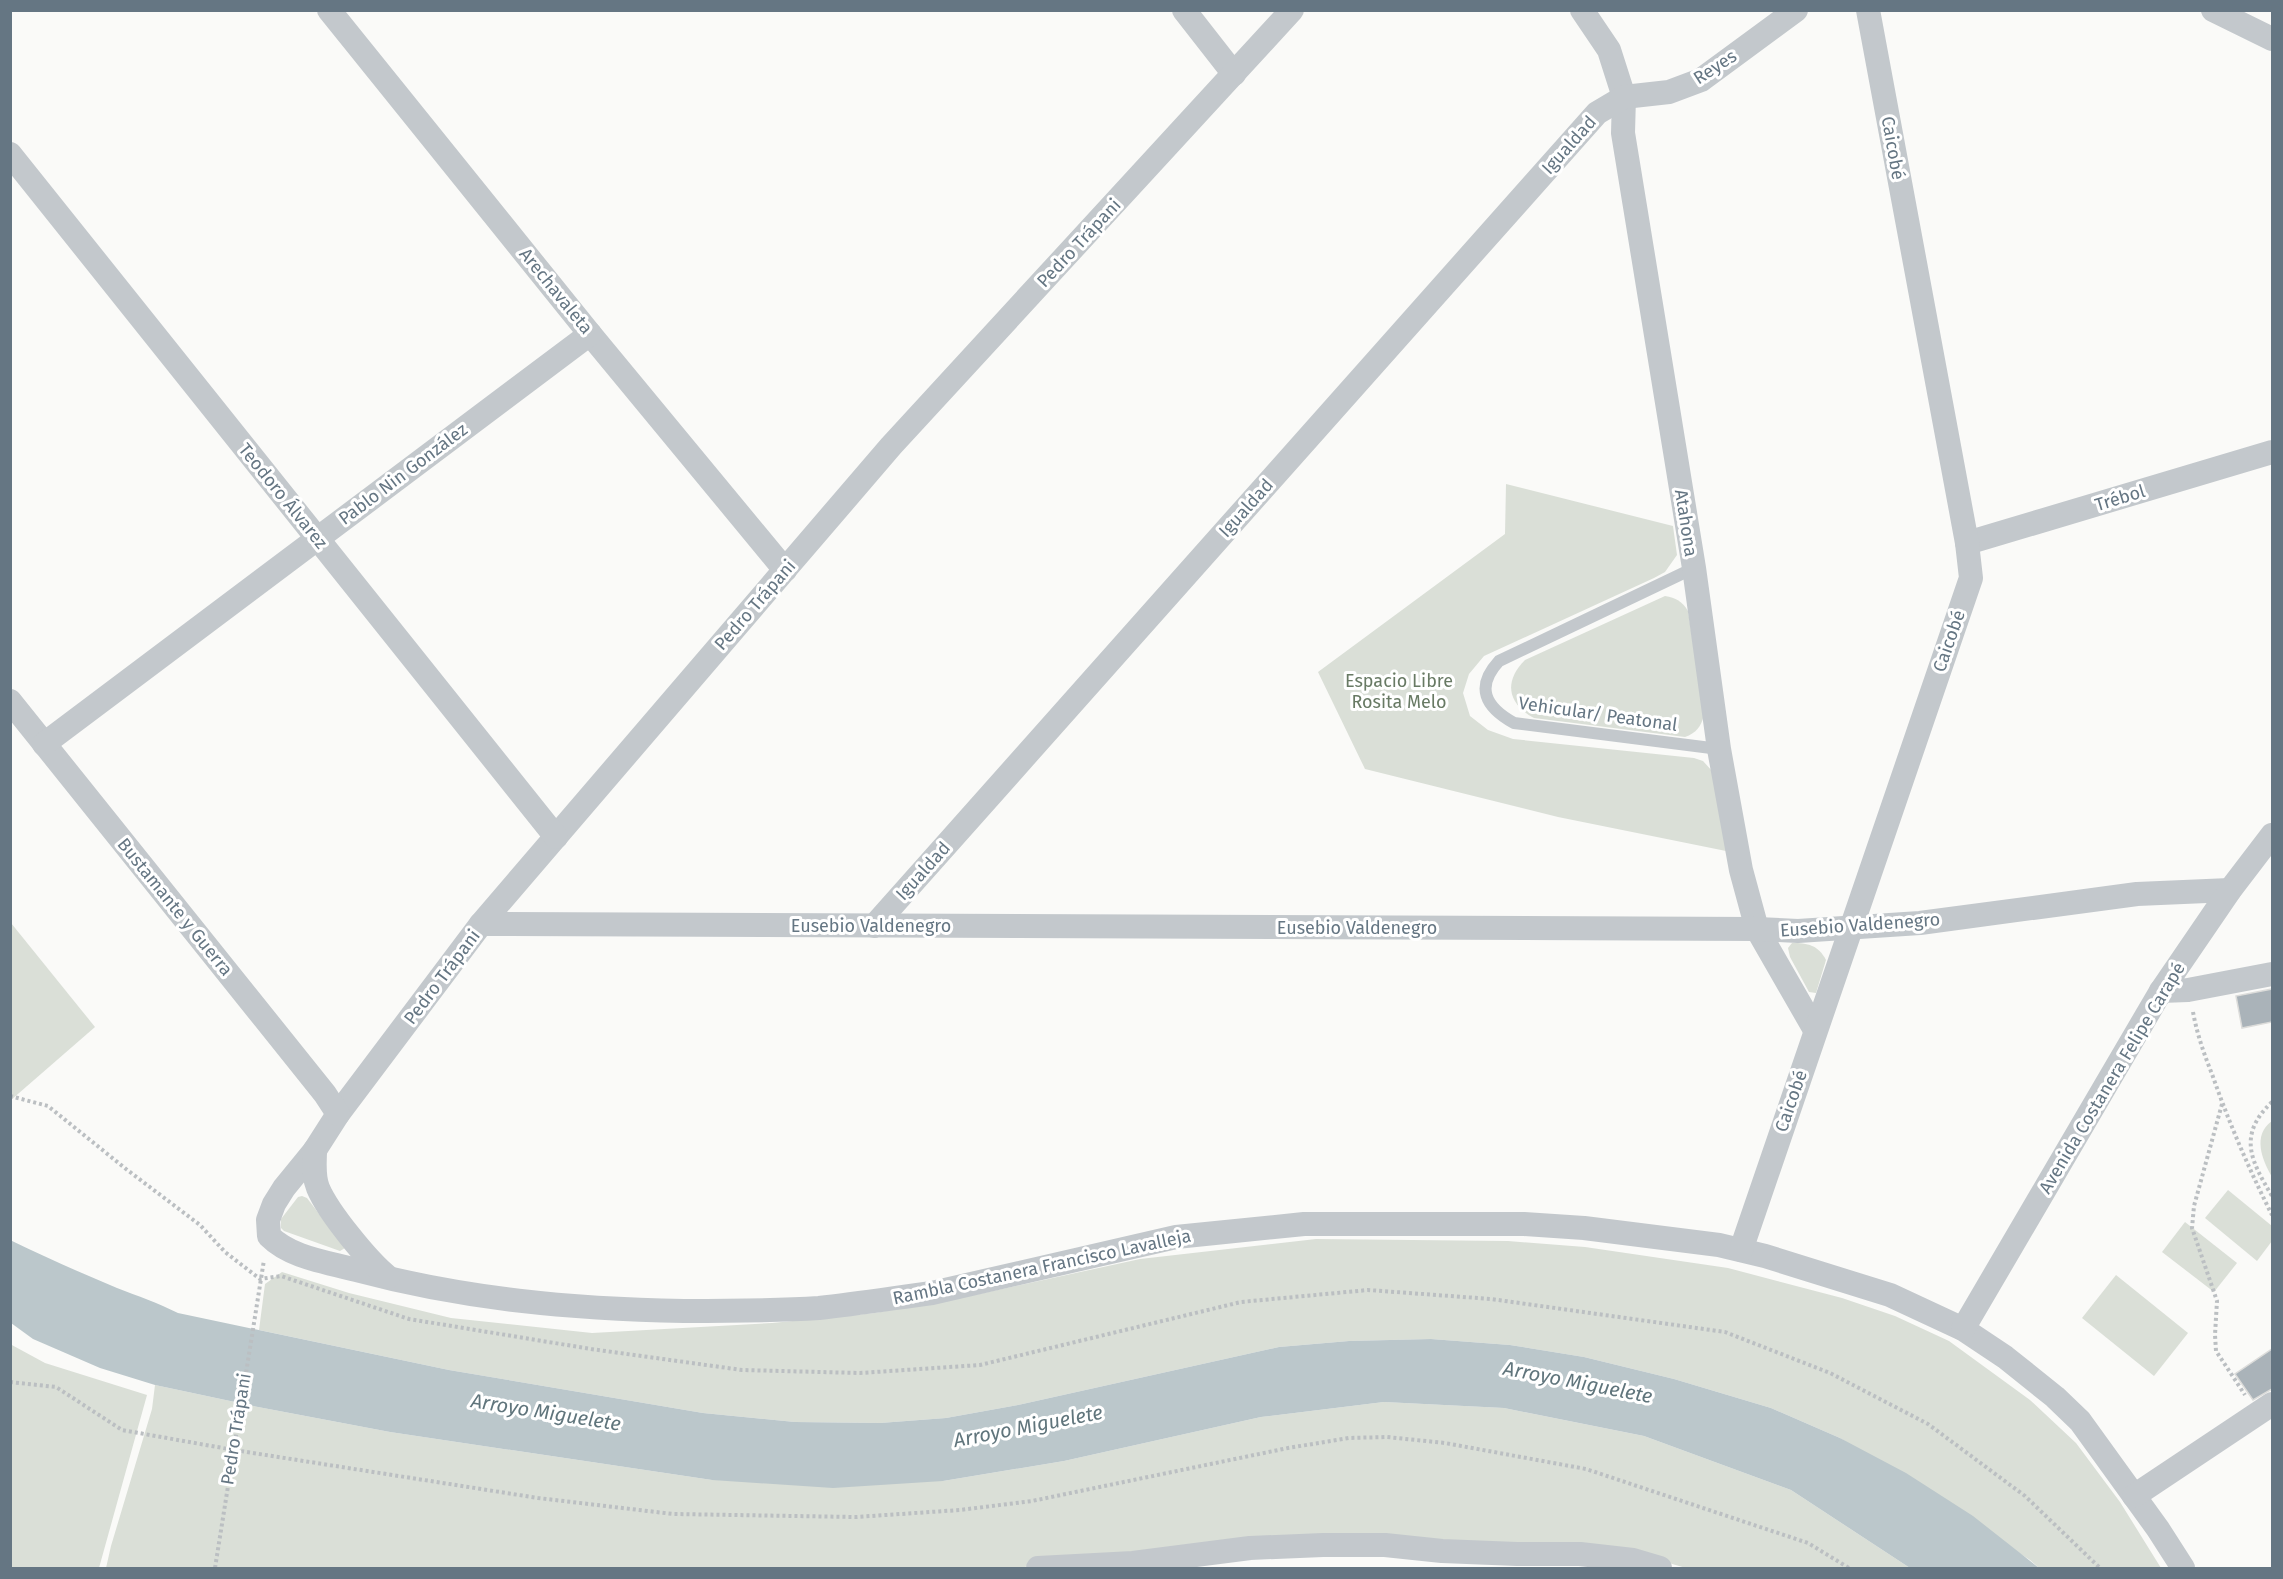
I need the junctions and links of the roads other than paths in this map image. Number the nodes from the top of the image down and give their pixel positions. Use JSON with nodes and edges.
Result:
{"nodes":[{"id":1,"x":329,"y":10,"type":"edge"},
{"id":2,"x":1184,"y":10,"type":"edge"},
{"id":3,"x":1292,"y":10,"type":"edge"},
{"id":4,"x":1582,"y":10,"type":"edge"},
{"id":5,"x":1796,"y":10,"type":"edge"},
{"id":6,"x":1868,"y":10,"type":"edge"},
{"id":7,"x":2213,"y":10,"type":"edge"},
{"id":8,"x":2272,"y":39,"type":"edge"},
{"id":9,"x":1234,"y":75,"type":"junction"},
{"id":10,"x":1624,"y":97,"type":"junction"},
{"id":11,"x":10,"y":154,"type":"edge"},
{"id":12,"x":590,"y":334,"type":"junction"},
{"id":13,"x":2272,"y":452,"type":"edge"},
{"id":14,"x":317,"y":538,"type":"junction"},
{"id":15,"x":1967,"y":543,"type":"junction"},
{"id":16,"x":1694,"y":568,"type":"junction"},
{"id":17,"x":785,"y":570,"type":"junction"},
{"id":18,"x":10,"y":701,"type":"edge"},
{"id":19,"x":44,"y":744,"type":"junction"},
{"id":20,"x":1719,"y":749,"type":"junction"},
{"id":21,"x":2272,"y":835,"type":"edge"},
{"id":22,"x":556,"y":837,"type":"junction"},
{"id":23,"x":2230,"y":890,"type":"junction"},
{"id":24,"x":481,"y":924,"type":"junction"},
{"id":25,"x":874,"y":926,"type":"junction"},
{"id":26,"x":1851,"y":927,"type":"junction"},
{"id":27,"x":1757,"y":929,"type":"junction"},
{"id":28,"x":2272,"y":974,"type":"edge"},
{"id":29,"x":2161,"y":991,"type":"junction"},
{"id":30,"x":1815,"y":1030,"type":"junction"},
{"id":31,"x":338,"y":1114,"type":"junction"},
{"id":32,"x":315,"y":1150,"type":"junction"},
{"id":33,"x":269,"y":1236,"type":"joint"},
{"id":34,"x":1740,"y":1250,"type":"junction"},
{"id":35,"x":390,"y":1279,"type":"junction"},
{"id":36,"x":1963,"y":1329,"type":"junction"},
{"id":37,"x":2265,"y":1409,"type":"edge"},
{"id":38,"x":2134,"y":1496,"type":"junction"},
{"id":39,"x":1515,"y":1561,"type":"edge"},
{"id":40,"x":1038,"y":1569,"type":"edge"},
{"id":41,"x":1660,"y":1569,"type":"edge"},
{"id":42,"x":2182,"y":1569,"type":"edge"}],
"edges":[{"from":1,"to":12,"type":"street","name":"Arechavaleta"},
{"from":2,"to":9,"type":"street"},
{"from":3,"to":9,"type":"street","name":"Pedro Trápani"},
{"from":4,"to":10,"type":"street","name":"Atahona"},
{"from":5,"to":10,"type":"street","name":"Reyes"},
{"from":6,"to":15,"type":"street","name":"Caicobé"},
{"from":7,"to":8,"type":"street"},
{"from":9,"to":17,"type":"street","name":"Pedro Trápani"},
{"from":10,"to":16,"type":"street","name":"Atahona"},
{"from":10,"to":25,"type":"street","name":"Igualdad"},
{"from":11,"to":14,"type":"street","name":"Teodoro Álvarez"},
{"from":12,"to":14,"type":"street","name":"Pablo Nin González"},
{"from":12,"to":17,"type":"street","name":"Arechavaleta"},
{"from":13,"to":15,"type":"street","name":"Trébol"},
{"from":14,"to":19,"type":"street","name":"Pablo Nin González"},
{"from":14,"to":22,"type":"street","name":"Teodoro Álvarez"},
{"from":15,"to":26,"type":"street","name":"Caicobé"},
{"from":16,"to":20,"type":"street","name":"Atahona"},
{"from":16,"to":20,"type":"lane","name":"Vehicular/ Peatonal"},
{"from":17,"to":22,"type":"street","name":"Pedro Trápani"},
{"from":18,"to":19,"type":"street","name":"Bustamante y Guerra"},
{"from":19,"to":31,"type":"street","name":"Bustamante y Guerra"},
{"from":20,"to":27,"type":"street","name":"Atahona"},
{"from":21,"to":23,"type":"street","name":"Avenida Costanera Felipe Carapé"},
{"from":22,"to":24,"type":"street","name":"Pedro Trápani"},
{"from":23,"to":26,"type":"street","name":"Eusebio Valdenegro"},
{"from":23,"to":29,"type":"street","name":"Avenida Costanera Felipe Carapé"},
{"from":24,"to":25,"type":"street","name":"Eusebio Valdenegro"},
{"from":24,"to":31,"type":"street","name":"Pedro Trápani"},
{"from":25,"to":27,"type":"street","name":"Eusebio Valdenegro"},
{"from":26,"to":27,"type":"street","name":"Eusebio Valdenegro"},
{"from":26,"to":30,"type":"street","name":"Caicobé"},
{"from":27,"to":30,"type":"street","name":"Atahona"},
{"from":28,"to":29,"type":"street"},
{"from":29,"to":36,"type":"street","name":"Avenida Costanera Felipe Carapé"},
{"from":30,"to":34,"type":"street","name":"Caicobé"},
{"from":31,"to":32,"type":"street","name":"Pedro Trápani"},
{"from":32,"to":33,"type":"street","name":"Pedro Trápani"},
{"from":32,"to":35,"type":"street"},
{"from":33,"to":35,"type":"street","name":"Rambla Costanera Francisco Lavalleja"},
{"from":34,"to":35,"type":"street","name":"Rambla Costanera Francisco Lavalleja"},
{"from":34,"to":36,"type":"street","name":"Rambla Costanera Francisco Lavalleja"},
{"from":36,"to":38,"type":"street","name":"Rambla Costanera Francisco Lavalleja"},
{"from":37,"to":38,"type":"street"},
{"from":38,"to":42,"type":"street","name":"Rambla Costanera Francisco Lavalleja"},
{"from":39,"to":40,"type":"street"},
{"from":39,"to":41,"type":"street"}]}
